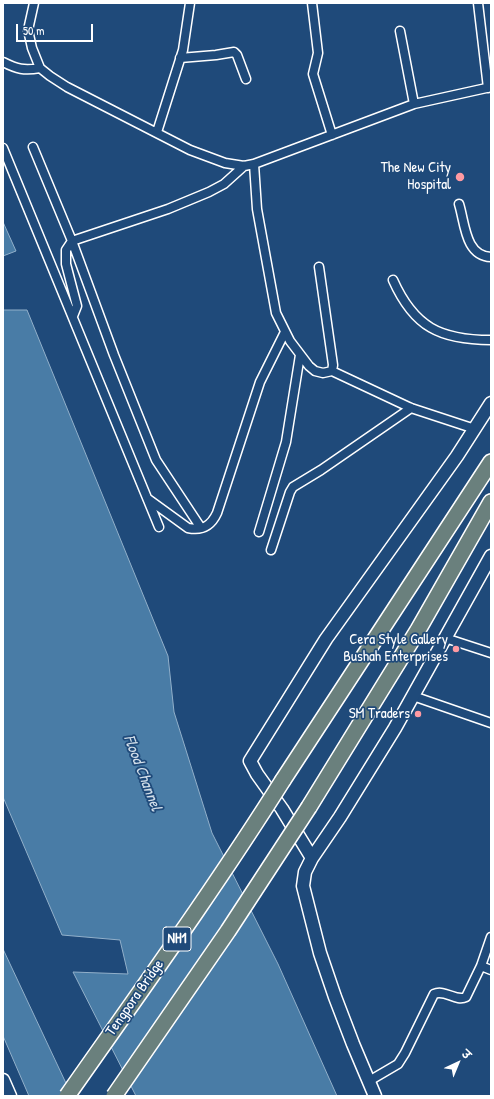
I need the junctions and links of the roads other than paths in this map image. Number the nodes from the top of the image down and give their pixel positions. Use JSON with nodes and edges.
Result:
{"nodes":[{"id":1,"x":34,"y":3,"type":"edge"},
{"id":2,"x":190,"y":3,"type":"edge"},
{"id":3,"x":312,"y":3,"type":"edge"},
{"id":4,"x":478,"y":3,"type":"edge"},
{"id":5,"x":400,"y":31,"type":"dead end"},
{"id":6,"x":180,"y":58,"type":"junction"},
{"id":7,"x":3,"y":62,"type":"edge"},
{"id":8,"x":40,"y":68,"type":"junction"},
{"id":9,"x":246,"y":79,"type":"dead end"},
{"id":10,"x":489,"y":88,"type":"edge"},
{"id":11,"x":414,"y":104,"type":"junction"},
{"id":12,"x":157,"y":132,"type":"junction"},
{"id":13,"x":332,"y":135,"type":"junction"},
{"id":14,"x":33,"y":147,"type":"dead end"},
{"id":15,"x":3,"y":148,"type":"edge"},
{"id":16,"x":254,"y":164,"type":"junction"},
{"id":17,"x":244,"y":166,"type":"junction"},
{"id":18,"x":459,"y":204,"type":"dead end"},
{"id":19,"x":72,"y":242,"type":"junction"},
{"id":20,"x":491,"y":257,"type":"edge"},
{"id":21,"x":319,"y":267,"type":"dead end"},
{"id":22,"x":393,"y":280,"type":"dead end"},
{"id":23,"x":73,"y":316,"type":"junction"},
{"id":24,"x":285,"y":332,"type":"junction"},
{"id":25,"x":491,"y":340,"type":"edge"},
{"id":26,"x":300,"y":355,"type":"junction"},
{"id":27,"x":332,"y":371,"type":"junction"},
{"id":28,"x":491,"y":403,"type":"edge"},
{"id":29,"x":411,"y":408,"type":"junction"},
{"id":30,"x":475,"y":429,"type":"junction"},
{"id":31,"x":491,"y":462,"type":"edge"},
{"id":32,"x":148,"y":500,"type":"junction"},
{"id":33,"x":491,"y":502,"type":"edge"},
{"id":34,"x":159,"y":527,"type":"dead end"},
{"id":35,"x":201,"y":528,"type":"junction"},
{"id":36,"x":259,"y":532,"type":"dead end"},
{"id":37,"x":271,"y":550,"type":"dead end"},
{"id":38,"x":491,"y":556,"type":"edge"},
{"id":39,"x":445,"y":638,"type":"junction"},
{"id":40,"x":491,"y":653,"type":"edge"},
{"id":41,"x":413,"y":696,"type":"junction"},
{"id":42,"x":491,"y":723,"type":"edge"},
{"id":43,"x":312,"y":858,"type":"junction"},
{"id":44,"x":491,"y":937,"type":"edge"},
{"id":45,"x":481,"y":966,"type":"junction"},
{"id":46,"x":491,"y":970,"type":"edge"},
{"id":47,"x":3,"y":1080,"type":"edge"},
{"id":48,"x":369,"y":1081,"type":"junction"},
{"id":49,"x":9,"y":1096,"type":"edge"},
{"id":50,"x":67,"y":1096,"type":"edge"},
{"id":51,"x":114,"y":1096,"type":"edge"},
{"id":52,"x":375,"y":1096,"type":"edge"}],
"edges":[{"from":1,"to":8,"type":"street"},
{"from":2,"to":6,"type":"street"},
{"from":3,"to":13,"type":"street"},
{"from":4,"to":10,"type":"street"},
{"from":5,"to":11,"type":"street"},
{"from":6,"to":9,"type":"street"},
{"from":6,"to":12,"type":"street"},
{"from":7,"to":8,"type":"street"},
{"from":8,"to":12,"type":"street"},
{"from":10,"to":11,"type":"street"},
{"from":11,"to":13,"type":"street"},
{"from":12,"to":17,"type":"street"},
{"from":13,"to":16,"type":"street"},
{"from":14,"to":19,"type":"street"},
{"from":15,"to":23,"type":"street"},
{"from":16,"to":17,"type":"street"},
{"from":16,"to":24,"type":"street"},
{"from":17,"to":19,"type":"street"},
{"from":18,"to":20,"type":"street"},
{"from":19,"to":23,"type":"street"},
{"from":19,"to":35,"type":"street"},
{"from":21,"to":27,"type":"street"},
{"from":22,"to":25,"type":"street"},
{"from":23,"to":32,"type":"street"},
{"from":24,"to":26,"type":"street"},
{"from":24,"to":35,"type":"street"},
{"from":26,"to":27,"type":"street"},
{"from":26,"to":36,"type":"street"},
{"from":27,"to":29,"type":"street"},
{"from":28,"to":30,"type":"main road"},
{"from":29,"to":30,"type":"street"},
{"from":29,"to":37,"type":"street"},
{"from":30,"to":43,"type":"main road"},
{"from":31,"to":50,"type":"highway","name":"Tengpora Bridge","number":"NH1","bridge":true},
{"from":32,"to":34,"type":"street"},
{"from":32,"to":35,"type":"street"},
{"from":33,"to":51,"type":"highway","number":"NH1","bridge":true},
{"from":38,"to":39,"type":"main road"},
{"from":39,"to":40,"type":"street"},
{"from":39,"to":41,"type":"main road"},
{"from":41,"to":42,"type":"street"},
{"from":41,"to":43,"type":"main road"},
{"from":43,"to":48,"type":"main road"},
{"from":44,"to":45,"type":"street"},
{"from":45,"to":46,"type":"street"},
{"from":45,"to":48,"type":"street"},
{"from":47,"to":49,"type":"main road"},
{"from":48,"to":52,"type":"main road"}]}
